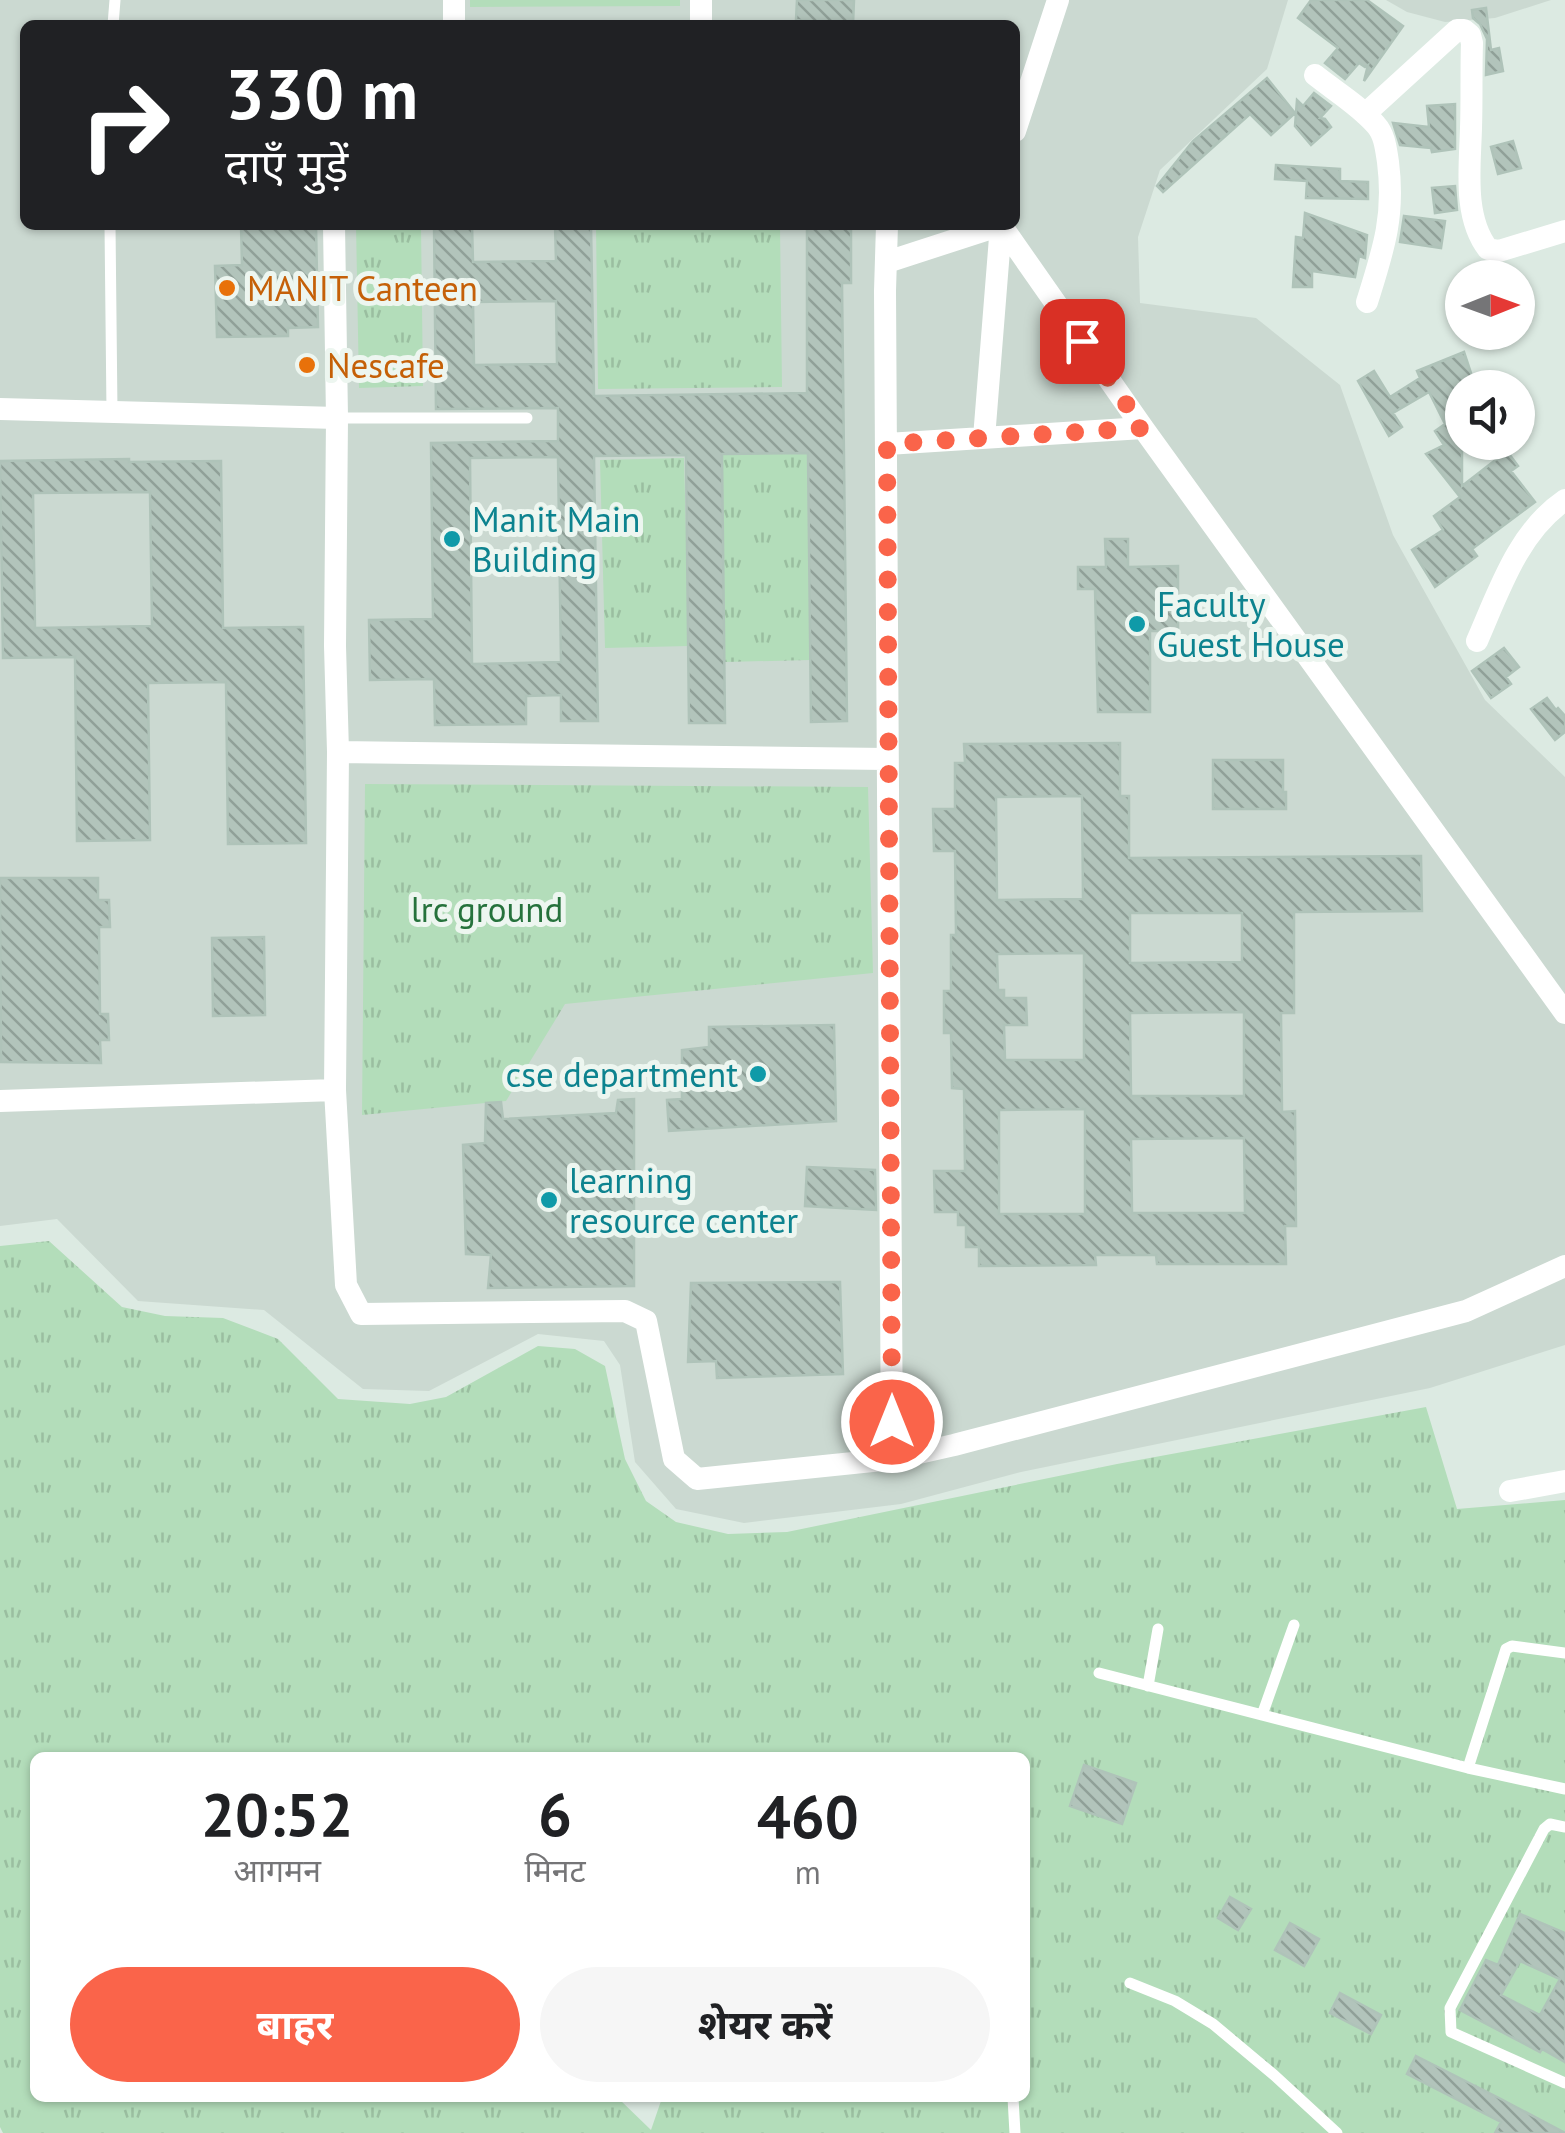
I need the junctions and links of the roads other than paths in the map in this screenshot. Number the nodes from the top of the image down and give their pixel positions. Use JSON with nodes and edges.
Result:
{"nodes":[{"id":1,"x":1058,"y":0,"type":"edge"},
{"id":2,"x":1315,"y":75,"type":"dead end"},
{"id":3,"x":1365,"y":114,"type":"junction"},
{"id":4,"x":1020,"y":116,"type":"edge"},
{"id":5,"x":110,"y":230,"type":"edge"},
{"id":6,"x":334,"y":230,"type":"edge"},
{"id":7,"x":887,"y":230,"type":"edge"},
{"id":8,"x":986,"y":230,"type":"edge"},
{"id":9,"x":1001,"y":230,"type":"edge"},
{"id":10,"x":1004,"y":230,"type":"edge"},
{"id":11,"x":1565,"y":231,"type":"edge"},
{"id":12,"x":887,"y":262,"type":"junction"},
{"id":13,"x":1367,"y":302,"type":"dead end"},
{"id":14,"x":0,"y":409,"type":"edge"},
{"id":15,"x":112,"y":412,"type":"junction"},
{"id":16,"x":337,"y":418,"type":"junction"},
{"id":17,"x":526,"y":418,"type":"dead end"},
{"id":18,"x":1143,"y":428,"type":"junction"},
{"id":19,"x":984,"y":438,"type":"junction"},
{"id":20,"x":887,"y":444,"type":"junction"},
{"id":21,"x":1565,"y":500,"type":"edge"},
{"id":22,"x":1477,"y":641,"type":"dead end"},
{"id":23,"x":338,"y":752,"type":"junction"},
{"id":24,"x":887,"y":758,"type":"junction"},
{"id":25,"x":1565,"y":1013,"type":"edge"},
{"id":26,"x":335,"y":1090,"type":"junction"},
{"id":27,"x":0,"y":1101,"type":"edge"},
{"id":28,"x":1565,"y":1266,"type":"edge"},
{"id":29,"x":892,"y":1460,"type":"junction"},
{"id":30,"x":1565,"y":1481,"type":"edge"},
{"id":31,"x":1510,"y":1491,"type":"dead end"},
{"id":32,"x":1294,"y":1625,"type":"dead end"},
{"id":33,"x":1158,"y":1629,"type":"dead end"},
{"id":34,"x":1565,"y":1652,"type":"edge"},
{"id":35,"x":1099,"y":1673,"type":"dead end"},
{"id":36,"x":1148,"y":1686,"type":"junction"},
{"id":37,"x":1262,"y":1715,"type":"junction"},
{"id":38,"x":1468,"y":1768,"type":"junction"},
{"id":39,"x":1565,"y":1789,"type":"edge"},
{"id":40,"x":1565,"y":1828,"type":"edge"},
{"id":41,"x":1130,"y":1984,"type":"dead end"},
{"id":42,"x":1565,"y":2084,"type":"edge"},
{"id":43,"x":1013,"y":2102,"type":"edge"},
{"id":44,"x":1014,"y":2133,"type":"edge"},
{"id":45,"x":1337,"y":2133,"type":"edge"}],
"edges":[{"from":1,"to":4,"type":"street"},
{"from":2,"to":3,"type":"street"},
{"from":3,"to":11,"type":"street"},
{"from":3,"to":13,"type":"street"},
{"from":5,"to":15,"type":"lane"},
{"from":6,"to":16,"type":"street"},
{"from":7,"to":12,"type":"street"},
{"from":8,"to":12,"type":"street"},
{"from":9,"to":19,"type":"street"},
{"from":10,"to":18,"type":"street"},
{"from":12,"to":20,"type":"street"},
{"from":14,"to":15,"type":"street"},
{"from":15,"to":16,"type":"street"},
{"from":16,"to":17,"type":"lane"},
{"from":16,"to":23,"type":"street"},
{"from":18,"to":19,"type":"street"},
{"from":18,"to":25,"type":"street"},
{"from":19,"to":20,"type":"street"},
{"from":20,"to":24,"type":"street"},
{"from":21,"to":22,"type":"street"},
{"from":23,"to":24,"type":"street"},
{"from":23,"to":26,"type":"street"},
{"from":24,"to":29,"type":"street"},
{"from":26,"to":27,"type":"street"},
{"from":26,"to":29,"type":"street"},
{"from":28,"to":29,"type":"street"},
{"from":30,"to":31,"type":"street"},
{"from":32,"to":37,"type":"lane"},
{"from":33,"to":36,"type":"lane"},
{"from":34,"to":38,"type":"lane"},
{"from":35,"to":36,"type":"lane"},
{"from":36,"to":37,"type":"lane"},
{"from":37,"to":38,"type":"lane"},
{"from":38,"to":39,"type":"lane"},
{"from":40,"to":42,"type":"lane"},
{"from":41,"to":45,"type":"lane"},
{"from":43,"to":44,"type":"lane"}]}
